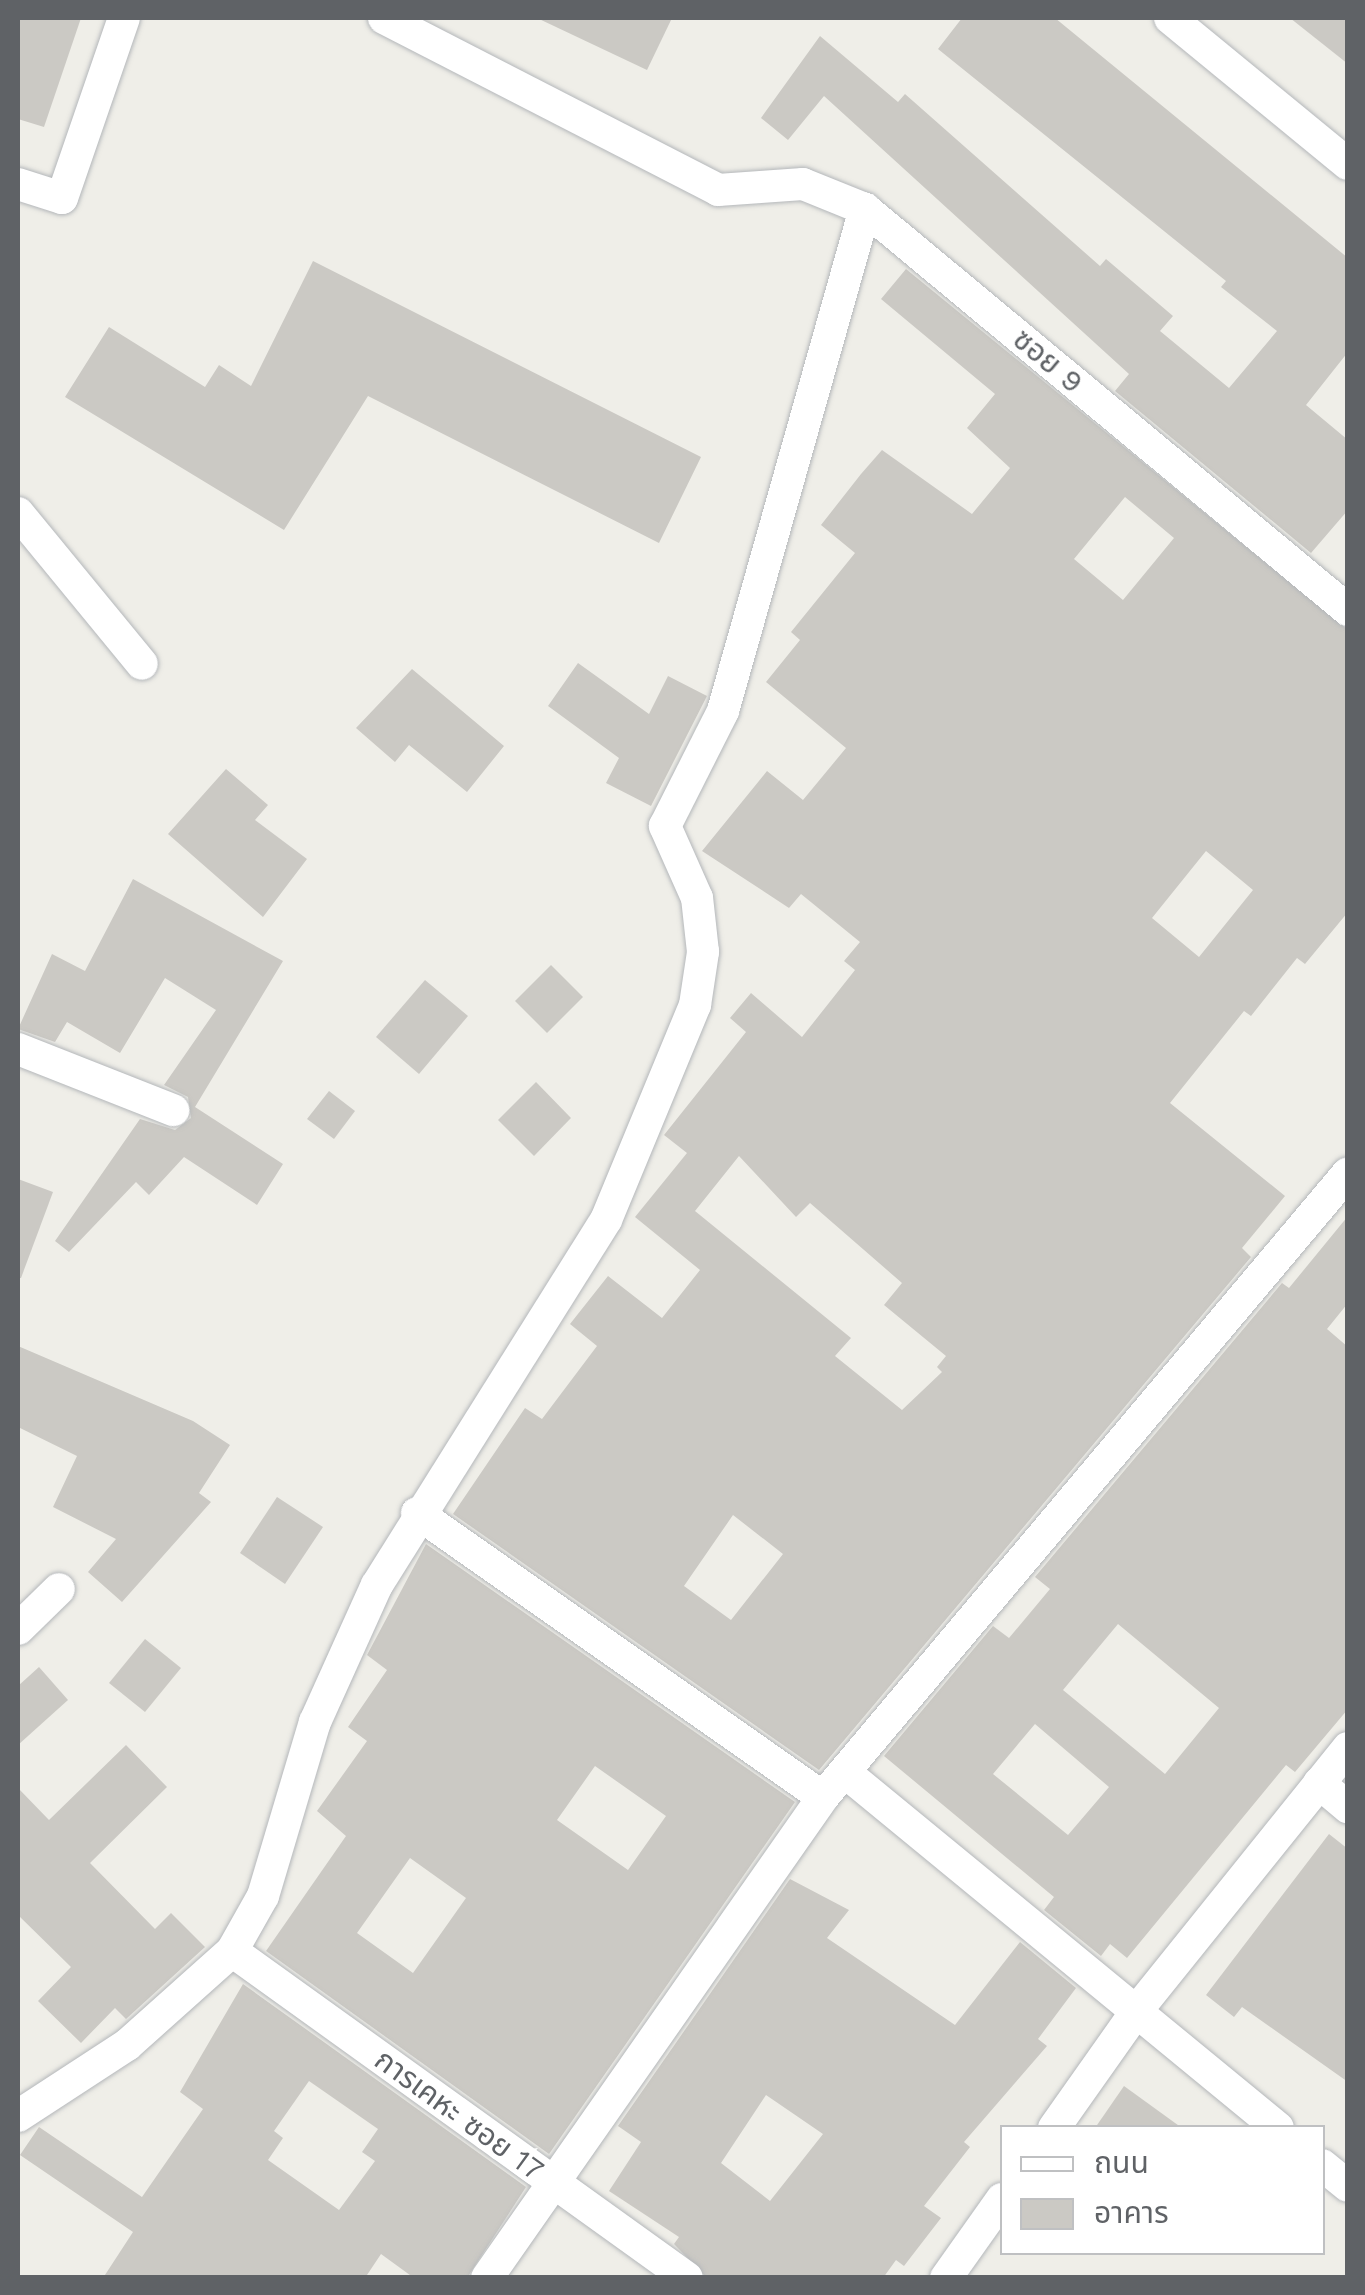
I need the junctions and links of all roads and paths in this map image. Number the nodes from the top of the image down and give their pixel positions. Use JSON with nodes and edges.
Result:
{"nodes":[{"id":1,"x":124,"y":18,"type":"edge"},
{"id":2,"x":384,"y":18,"type":"edge"},
{"id":3,"x":1170,"y":18,"type":"edge"},
{"id":4,"x":1348,"y":164,"type":"edge"},
{"id":5,"x":18,"y":184,"type":"edge"},
{"id":6,"x":866,"y":209,"type":"junction"},
{"id":7,"x":18,"y":513,"type":"edge"},
{"id":8,"x":1348,"y":610,"type":"edge"},
{"id":9,"x":142,"y":664,"type":"dead end"},
{"id":10,"x":18,"y":1048,"type":"edge"},
{"id":11,"x":173,"y":1110,"type":"dead end"},
{"id":12,"x":1348,"y":1173,"type":"edge"},
{"id":13,"x":417,"y":1513,"type":"junction"},
{"id":14,"x":59,"y":1589,"type":"dead end"},
{"id":15,"x":18,"y":1629,"type":"edge"},
{"id":16,"x":1348,"y":1748,"type":"edge"},
{"id":17,"x":846,"y":1773,"type":"junction"},
{"id":18,"x":1319,"y":1784,"type":"junction"},
{"id":19,"x":823,"y":1797,"type":"junction"},
{"id":20,"x":1348,"y":1807,"type":"edge"},
{"id":21,"x":232,"y":1951,"type":"junction"},
{"id":22,"x":1138,"y":2008,"type":"junction"},
{"id":23,"x":24,"y":2100,"type":"edge"},
{"id":24,"x":1056,"y":2125,"type":"edge"},
{"id":25,"x":1274,"y":2125,"type":"edge"},
{"id":26,"x":1325,"y":2167,"type":"edge"},
{"id":27,"x":552,"y":2182,"type":"junction"},
{"id":28,"x":1348,"y":2186,"type":"edge"},
{"id":29,"x":1000,"y":2202,"type":"edge"},
{"id":30,"x":487,"y":2278,"type":"edge"},
{"id":31,"x":686,"y":2278,"type":"edge"},
{"id":32,"x":946,"y":2278,"type":"edge"}],
"edges":[{"from":1,"to":5,"type":"street"},
{"from":2,"to":6,"type":"street","name":"ซอย 9"},
{"from":3,"to":4,"type":"street"},
{"from":6,"to":8,"type":"street","name":"ซอย 9"},
{"from":6,"to":13,"type":"street"},
{"from":7,"to":9,"type":"street"},
{"from":10,"to":11,"type":"street"},
{"from":12,"to":17,"type":"street"},
{"from":13,"to":19,"type":"street"},
{"from":13,"to":21,"type":"street"},
{"from":14,"to":15,"type":"street"},
{"from":16,"to":18,"type":"street"},
{"from":17,"to":19,"type":"street"},
{"from":17,"to":22,"type":"street"},
{"from":18,"to":20,"type":"street"},
{"from":18,"to":22,"type":"street"},
{"from":19,"to":27,"type":"street"},
{"from":21,"to":23,"type":"street"},
{"from":21,"to":27,"type":"street","name":"การเคหะ ซอย 17"},
{"from":22,"to":24,"type":"street"},
{"from":22,"to":25,"type":"street"},
{"from":26,"to":28,"type":"street"},
{"from":27,"to":30,"type":"street"},
{"from":27,"to":31,"type":"street","name":"การเคหะ ซอย 17"},
{"from":29,"to":32,"type":"street"}]}
